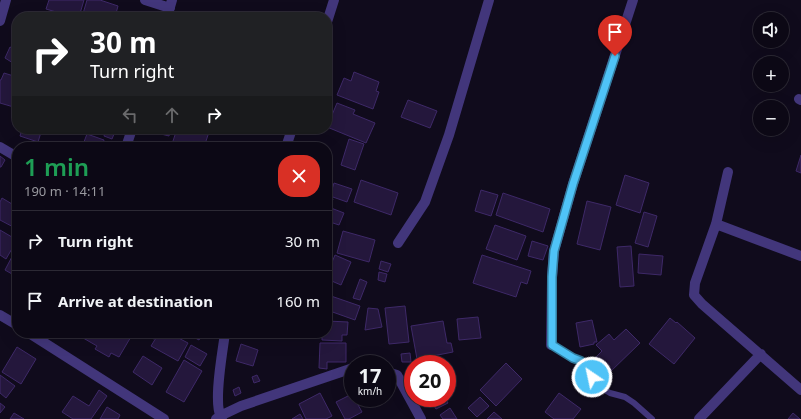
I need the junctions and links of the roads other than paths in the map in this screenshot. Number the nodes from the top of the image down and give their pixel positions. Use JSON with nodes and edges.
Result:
{"nodes":[{"id":1,"x":6,"y":0,"type":"edge"},
{"id":2,"x":145,"y":0,"type":"edge"},
{"id":3,"x":334,"y":0,"type":"edge"},
{"id":4,"x":489,"y":0,"type":"edge"},
{"id":5,"x":633,"y":0,"type":"edge"},
{"id":6,"x":170,"y":8,"type":"edge"},
{"id":7,"x":330,"y":12,"type":"edge"},
{"id":8,"x":0,"y":21,"type":"edge"},
{"id":9,"x":0,"y":147,"type":"edge"},
{"id":10,"x":12,"y":154,"type":"edge"},
{"id":11,"x":728,"y":172,"type":"dead end"},
{"id":12,"x":716,"y":224,"type":"junction"},
{"id":13,"x":398,"y":243,"type":"dead end"},
{"id":14,"x":801,"y":256,"type":"edge"},
{"id":15,"x":0,"y":315,"type":"edge"},
{"id":16,"x":12,"y":322,"type":"edge"},
{"id":17,"x":37,"y":338,"type":"edge"},
{"id":18,"x":225,"y":338,"type":"edge"},
{"id":19,"x":552,"y":345,"type":"joint"},
{"id":20,"x":761,"y":354,"type":"junction"},
{"id":21,"x":344,"y":371,"type":"edge"},
{"id":22,"x":396,"y":375,"type":"edge"},
{"id":23,"x":801,"y":390,"type":"edge"},
{"id":24,"x":220,"y":418,"type":"edge"},
{"id":25,"x":164,"y":419,"type":"edge"},
{"id":26,"x":421,"y":419,"type":"edge"},
{"id":27,"x":652,"y":419,"type":"edge"},
{"id":28,"x":699,"y":419,"type":"edge"}],
"edges":[{"from":1,"to":8,"type":"street"},
{"from":2,"to":6,"type":"street"},
{"from":3,"to":7,"type":"street"},
{"from":4,"to":13,"type":"street"},
{"from":5,"to":19,"type":"street"},
{"from":9,"to":10,"type":"street"},
{"from":11,"to":12,"type":"street"},
{"from":12,"to":14,"type":"street"},
{"from":12,"to":20,"type":"street"},
{"from":15,"to":16,"type":"street"},
{"from":17,"to":25,"type":"street"},
{"from":18,"to":24,"type":"street"},
{"from":19,"to":27,"type":"lane"},
{"from":20,"to":23,"type":"street"},
{"from":20,"to":28,"type":"street"},
{"from":21,"to":24,"type":"street"},
{"from":22,"to":26,"type":"street"}]}
